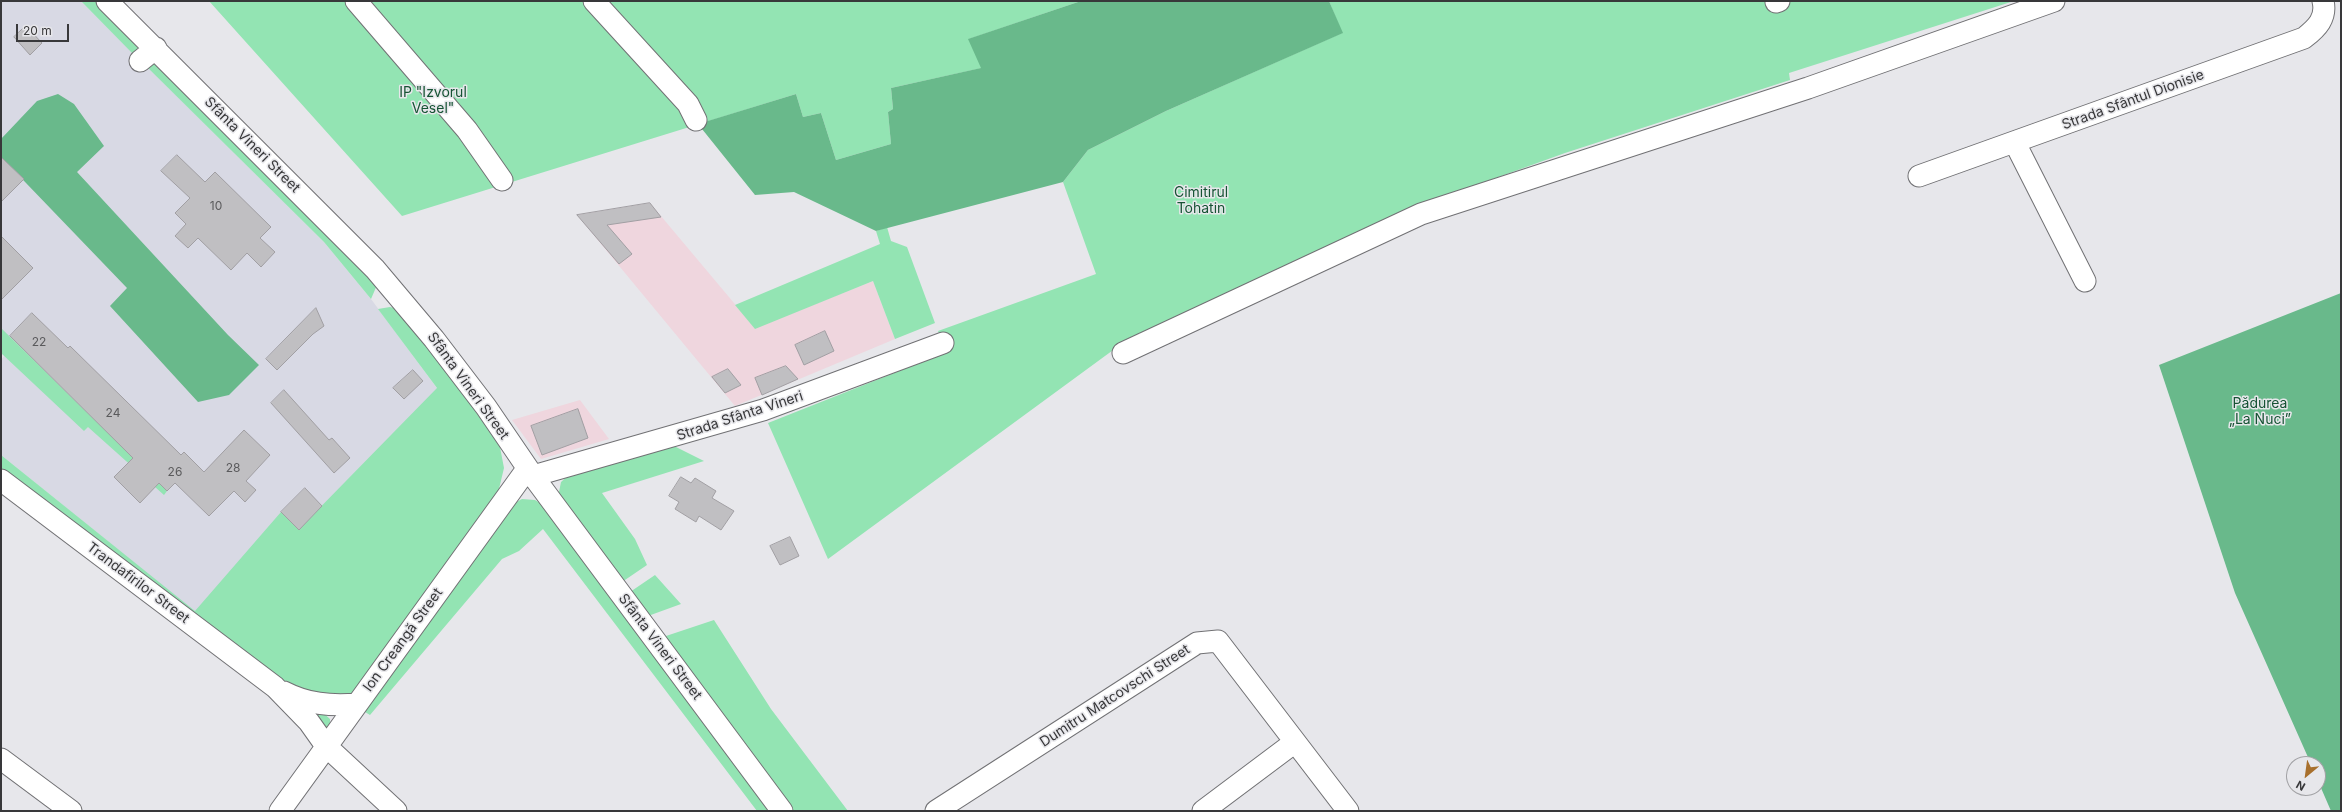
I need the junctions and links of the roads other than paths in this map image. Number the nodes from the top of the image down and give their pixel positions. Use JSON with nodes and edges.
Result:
{"nodes":[{"id":1,"x":107,"y":1,"type":"edge"},
{"id":2,"x":356,"y":1,"type":"edge"},
{"id":3,"x":594,"y":1,"type":"edge"},
{"id":4,"x":2054,"y":1,"type":"edge"},
{"id":5,"x":2323,"y":1,"type":"edge"},
{"id":6,"x":156,"y":48,"type":"junction"},
{"id":7,"x":140,"y":61,"type":"dead end"},
{"id":8,"x":696,"y":120,"type":"dead end"},
{"id":9,"x":2015,"y":143,"type":"junction"},
{"id":10,"x":1919,"y":176,"type":"dead end"},
{"id":11,"x":502,"y":180,"type":"dead end"},
{"id":12,"x":2085,"y":281,"type":"dead end"},
{"id":13,"x":943,"y":343,"type":"dead end"},
{"id":14,"x":1123,"y":353,"type":"dead end"},
{"id":15,"x":530,"y":472,"type":"junction"},
{"id":16,"x":1,"y":480,"type":"edge"},
{"id":17,"x":275,"y":687,"type":"junction"},
{"id":18,"x":357,"y":704,"type":"junction"},
{"id":19,"x":1295,"y":742,"type":"junction"},
{"id":20,"x":326,"y":746,"type":"junction"},
{"id":21,"x":1,"y":759,"type":"edge"},
{"id":22,"x":71,"y":811,"type":"edge"},
{"id":23,"x":280,"y":811,"type":"edge"},
{"id":24,"x":396,"y":811,"type":"edge"},
{"id":25,"x":782,"y":811,"type":"edge"},
{"id":26,"x":936,"y":811,"type":"edge"},
{"id":27,"x":1203,"y":811,"type":"edge"},
{"id":28,"x":1348,"y":811,"type":"edge"}],
"edges":[{"from":1,"to":6,"type":"street","name":"Sfânta Vineri Street"},
{"from":2,"to":11,"type":"street"},
{"from":3,"to":8,"type":"street"},
{"from":4,"to":14,"type":"street"},
{"from":5,"to":9,"type":"street","name":"Strada Sfântul Dionisie"},
{"from":6,"to":7,"type":"street"},
{"from":6,"to":15,"type":"street","name":"Sfânta Vineri Street"},
{"from":9,"to":10,"type":"street","name":"Strada Sfântul Dionisie"},
{"from":9,"to":12,"type":"street"},
{"from":13,"to":15,"type":"street","name":"Strada Sfânta Vineri"},
{"from":15,"to":18,"type":"street","name":"Ion Creangă Street"},
{"from":15,"to":25,"type":"street","name":"Sfânta Vineri Street"},
{"from":16,"to":17,"type":"street","name":"Trandafirilor Street"},
{"from":17,"to":18,"type":"street"},
{"from":17,"to":20,"type":"street"},
{"from":18,"to":20,"type":"street","name":"Ion Creangă Street"},
{"from":19,"to":26,"type":"street","name":"Dumitru Matcovschi Street"},
{"from":19,"to":27,"type":"street"},
{"from":19,"to":28,"type":"street","name":"Dumitru Matcovschi Street"},
{"from":20,"to":23,"type":"street","name":"Ion Creangă Street"},
{"from":20,"to":24,"type":"street"},
{"from":21,"to":22,"type":"street"}]}
